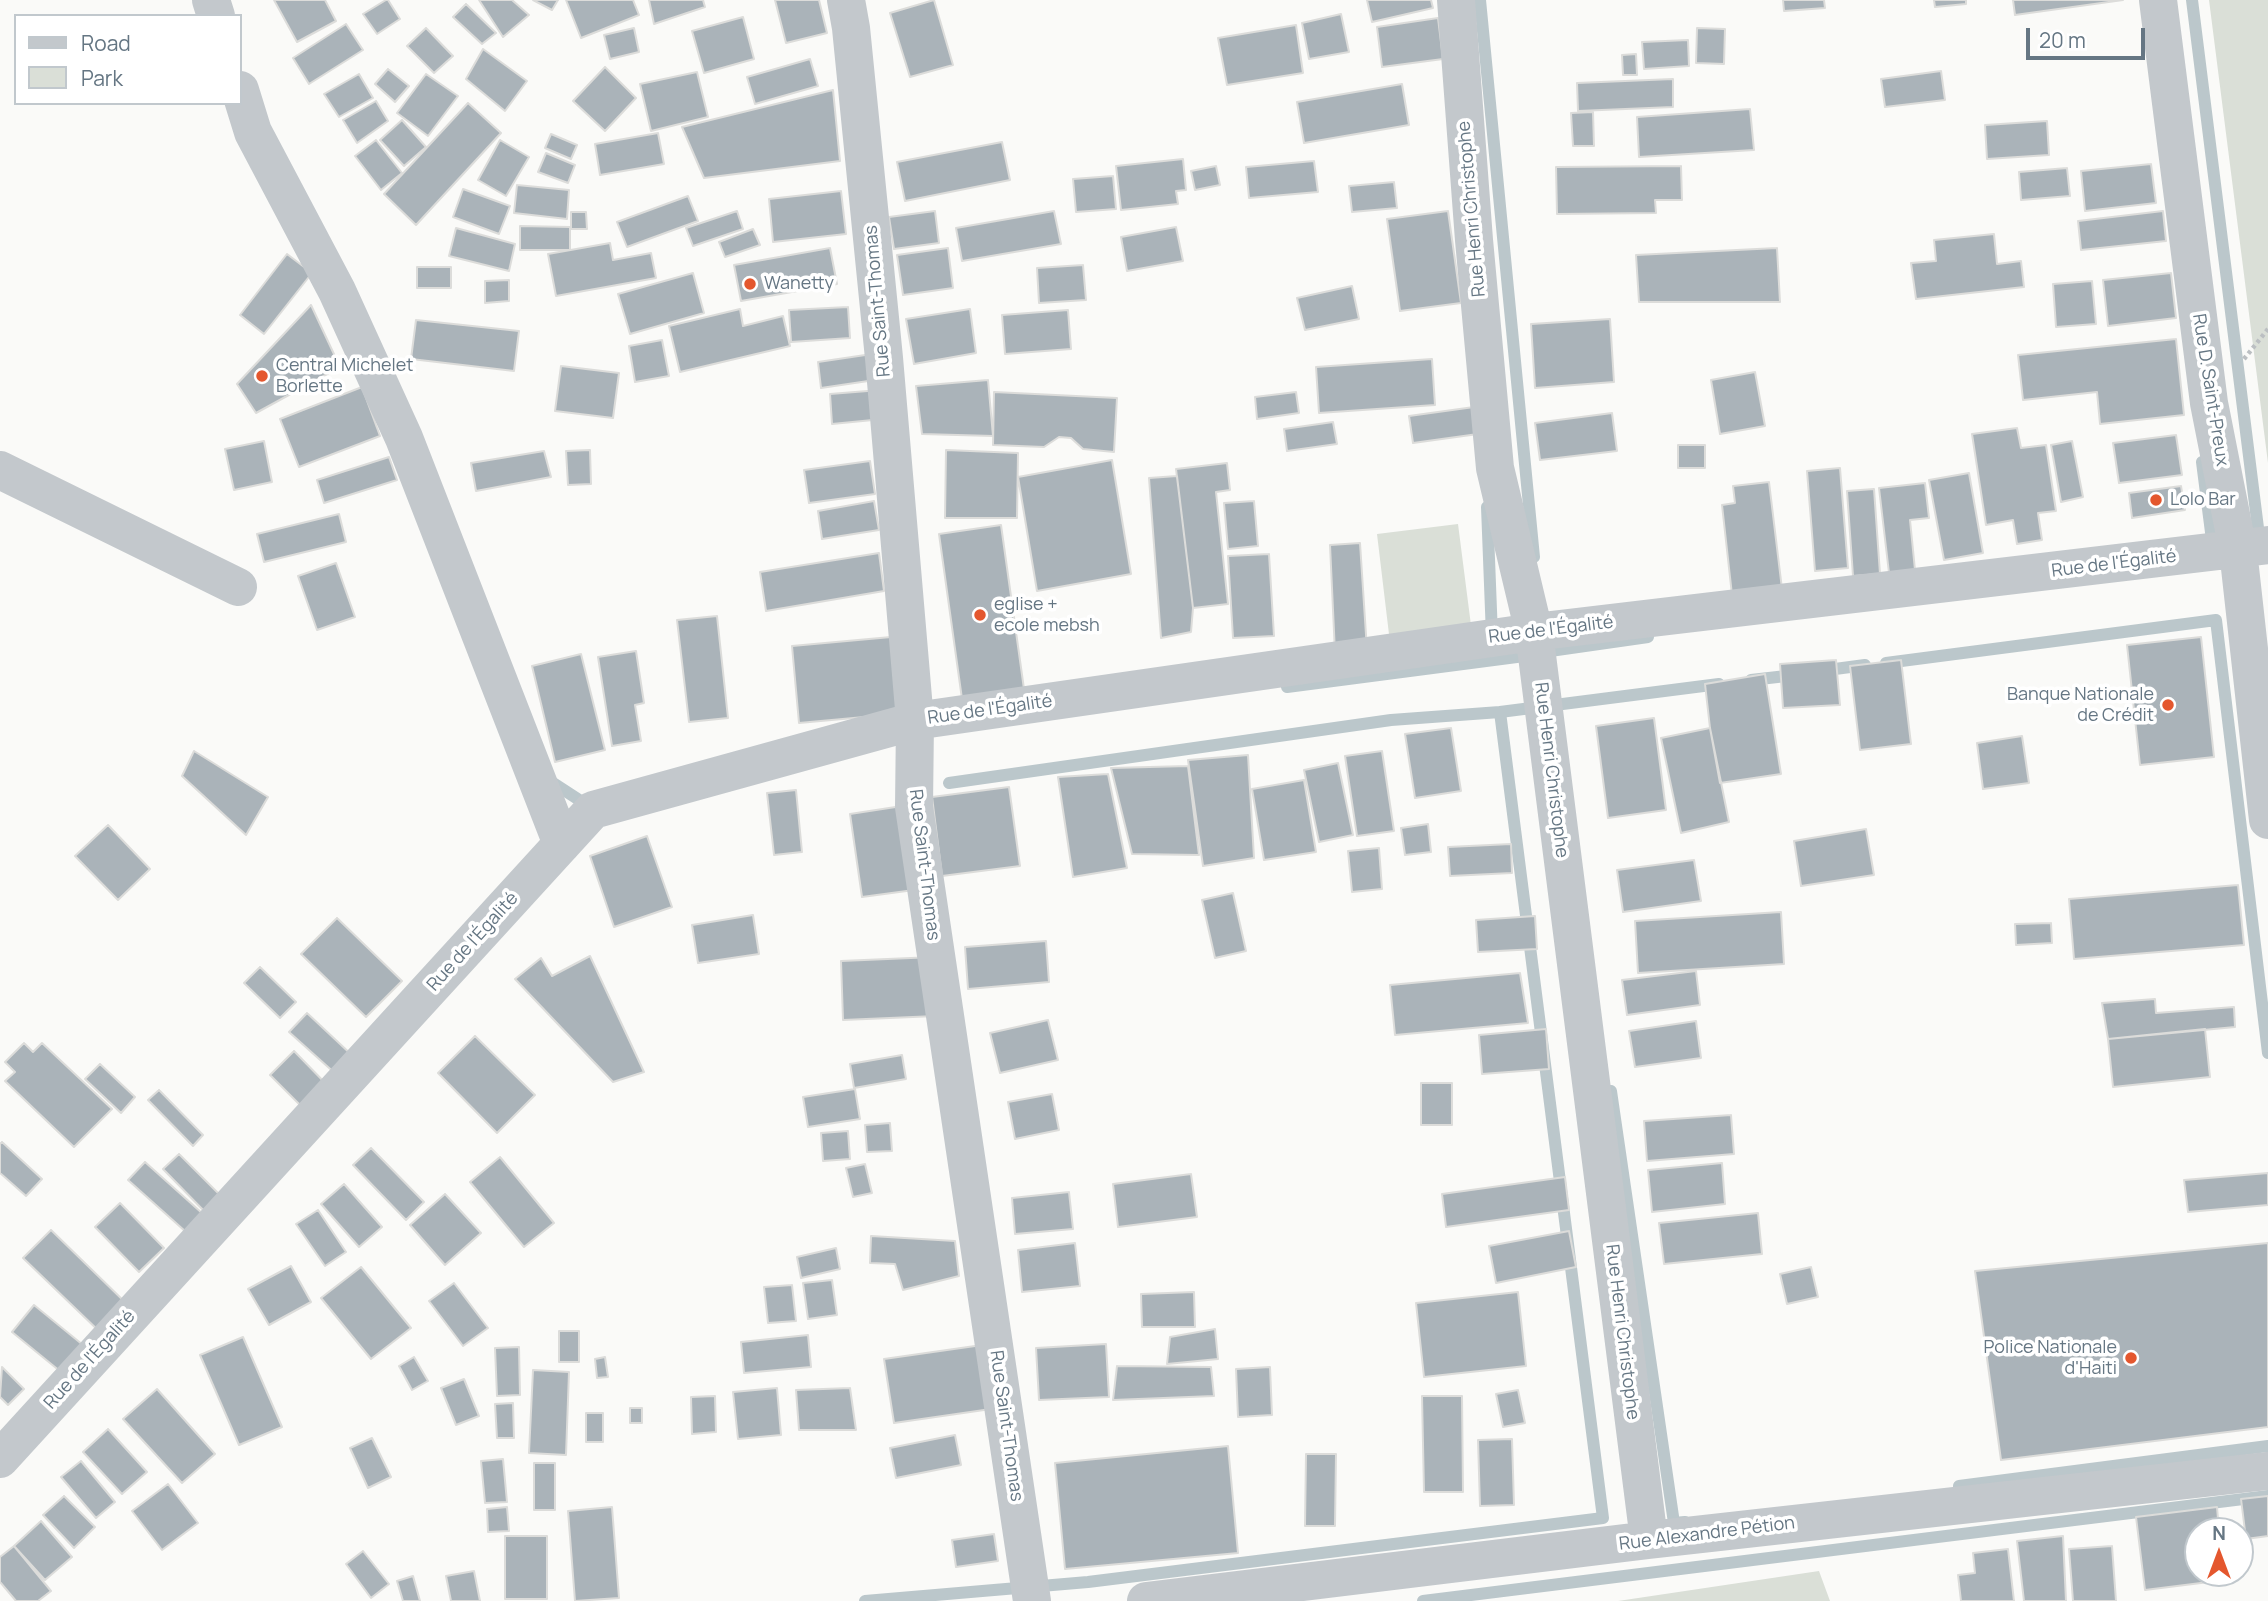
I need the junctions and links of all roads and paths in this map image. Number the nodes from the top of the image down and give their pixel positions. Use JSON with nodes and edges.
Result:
{"nodes":[{"id":1,"x":846,"y":0,"type":"edge"},
{"id":2,"x":1456,"y":0,"type":"edge"},
{"id":3,"x":2158,"y":0,"type":"edge"},
{"id":4,"x":242,"y":96,"type":"edge"},
{"id":5,"x":0,"y":470,"type":"edge"},
{"id":6,"x":2253,"y":548,"type":"edge"},
{"id":7,"x":238,"y":587,"type":"dead end"},
{"id":8,"x":1534,"y":632,"type":"junction"},
{"id":9,"x":915,"y":721,"type":"junction"},
{"id":10,"x":2268,"y":820,"type":"edge"},
{"id":11,"x":562,"y":844,"type":"junction"},
{"id":12,"x":0,"y":1460,"type":"edge"},
{"id":13,"x":2268,"y":1471,"type":"edge"},
{"id":14,"x":1649,"y":1540,"type":"junction"},
{"id":15,"x":1032,"y":1601,"type":"edge"},
{"id":16,"x":1146,"y":1601,"type":"edge"}],
"edges":[{"from":1,"to":9,"type":"street","name":"Rue Saint-Thomas"},
{"from":2,"to":8,"type":"street","name":"Rue Henri Christophe"},
{"from":3,"to":6,"type":"street","name":"Rue D. Saint-Preux"},
{"from":4,"to":11,"type":"street"},
{"from":5,"to":7,"type":"street"},
{"from":6,"to":8,"type":"street","name":"Rue de l'Égalité"},
{"from":6,"to":10,"type":"street","name":"Rue D. Saint-Preux"},
{"from":8,"to":9,"type":"street","name":"Rue de l'Égalité"},
{"from":8,"to":14,"type":"street","name":"Rue Henri Christophe"},
{"from":9,"to":11,"type":"street","name":"Rue de l'Égalité"},
{"from":9,"to":15,"type":"street","name":"Rue Saint-Thomas"},
{"from":11,"to":12,"type":"street","name":"Rue de l'Égalité"},
{"from":13,"to":14,"type":"street","name":"Rue Alexandre Pétion"},
{"from":14,"to":16,"type":"street","name":"Rue Alexandre Pétion"}]}
